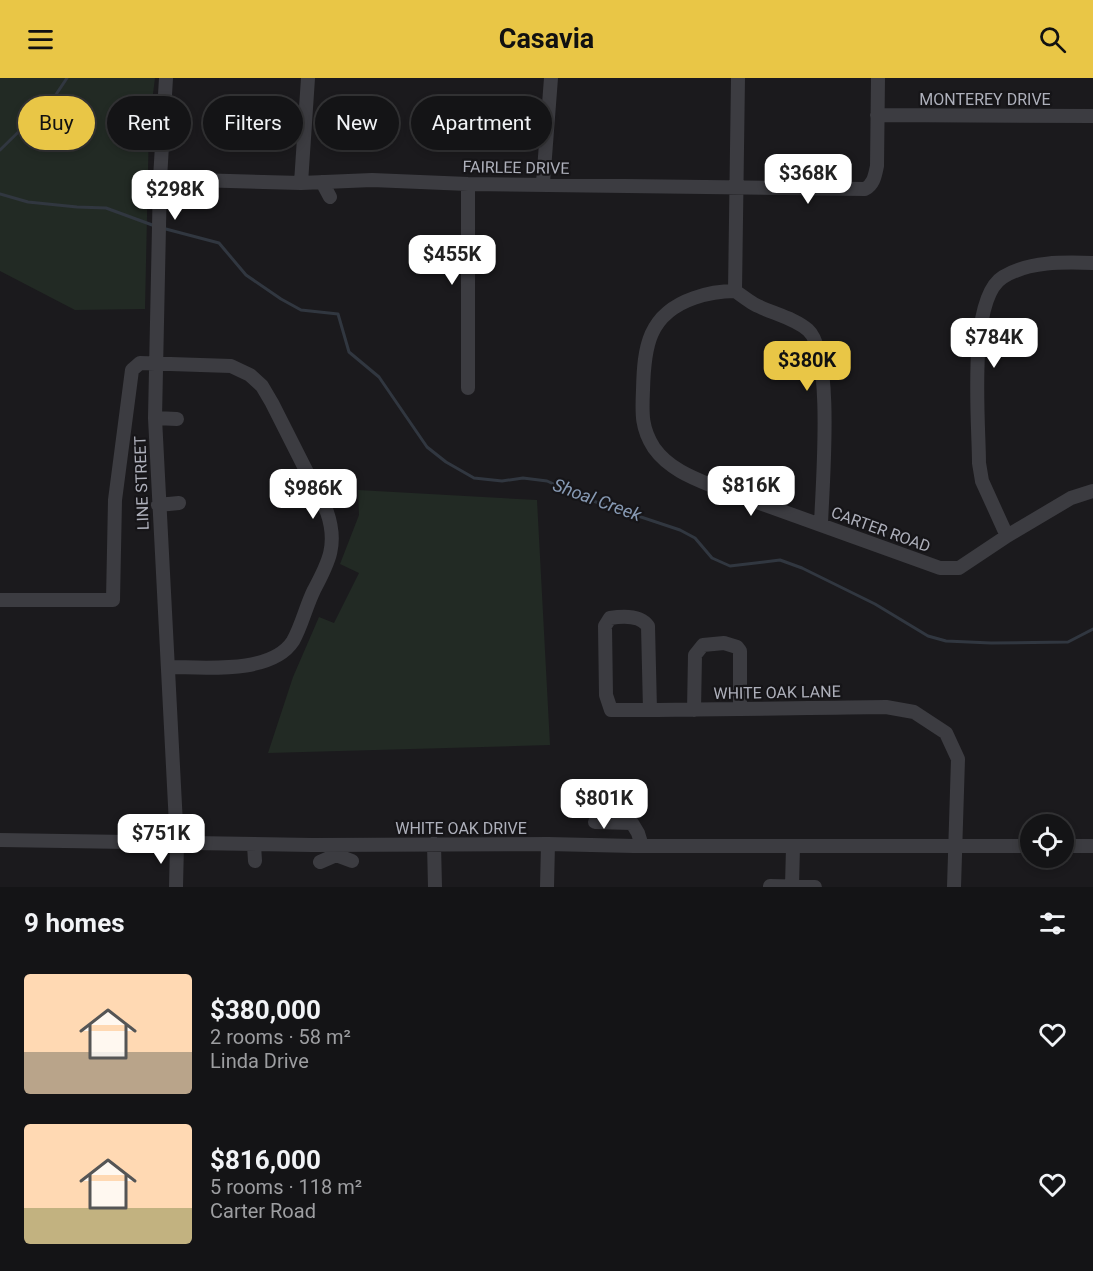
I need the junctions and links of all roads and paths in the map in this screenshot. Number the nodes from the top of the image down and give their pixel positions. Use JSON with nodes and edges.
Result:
{"nodes":[{"id":1,"x":166,"y":78,"type":"edge"},
{"id":2,"x":308,"y":78,"type":"edge"},
{"id":3,"x":551,"y":78,"type":"edge"},
{"id":4,"x":738,"y":78,"type":"edge"},
{"id":5,"x":878,"y":78,"type":"edge"},
{"id":6,"x":877,"y":115,"type":"junction"},
{"id":7,"x":1093,"y":116,"type":"edge"},
{"id":8,"x":160,"y":179,"type":"junction"},
{"id":9,"x":301,"y":183,"type":"junction"},
{"id":10,"x":322,"y":183,"type":"junction"},
{"id":11,"x":543,"y":183,"type":"junction"},
{"id":12,"x":468,"y":184,"type":"junction"},
{"id":13,"x":736,"y":188,"type":"junction"},
{"id":14,"x":330,"y":197,"type":"dead end"},
{"id":15,"x":1093,"y":263,"type":"edge"},
{"id":16,"x":735,"y":291,"type":"junction"},
{"id":17,"x":158,"y":363,"type":"junction"},
{"id":18,"x":468,"y":388,"type":"dead end"},
{"id":19,"x":155,"y":418,"type":"junction"},
{"id":20,"x":177,"y":418,"type":"dead end"},
{"id":21,"x":125,"y":422,"type":"junction"},
{"id":22,"x":111,"y":423,"type":"dead end"},
{"id":23,"x":1093,"y":491,"type":"edge"},
{"id":24,"x":179,"y":503,"type":"dead end"},
{"id":25,"x":158,"y":505,"type":"junction"},
{"id":26,"x":821,"y":525,"type":"junction"},
{"id":27,"x":1007,"y":536,"type":"junction"},
{"id":28,"x":0,"y":600,"type":"edge"},
{"id":29,"x":168,"y":668,"type":"junction"},
{"id":30,"x":740,"y":708,"type":"junction"},
{"id":31,"x":650,"y":710,"type":"junction"},
{"id":32,"x":694,"y":710,"type":"junction"},
{"id":33,"x":595,"y":822,"type":"dead end"},
{"id":34,"x":0,"y":840,"type":"edge"},
{"id":35,"x":177,"y":844,"type":"junction"},
{"id":36,"x":434,"y":844,"type":"junction"},
{"id":37,"x":548,"y":844,"type":"junction"},
{"id":38,"x":254,"y":845,"type":"junction"},
{"id":39,"x":955,"y":845,"type":"junction"},
{"id":40,"x":642,"y":846,"type":"junction"},
{"id":41,"x":1020,"y":846,"type":"edge"},
{"id":42,"x":1074,"y":846,"type":"edge"},
{"id":43,"x":1093,"y":846,"type":"edge"},
{"id":44,"x":793,"y":847,"type":"junction"},
{"id":45,"x":336,"y":850,"type":"junction"},
{"id":46,"x":255,"y":861,"type":"dead end"},
{"id":47,"x":352,"y":861,"type":"dead end"},
{"id":48,"x":320,"y":862,"type":"dead end"},
{"id":49,"x":770,"y":886,"type":"edge"},
{"id":50,"x":792,"y":886,"type":"edge"},
{"id":51,"x":176,"y":887,"type":"edge"},
{"id":52,"x":435,"y":887,"type":"edge"},
{"id":53,"x":547,"y":887,"type":"edge"},
{"id":54,"x":815,"y":887,"type":"edge"},
{"id":55,"x":954,"y":887,"type":"edge"}],
"edges":[{"from":1,"to":8,"type":"street","name":"LINE STREET"},
{"from":2,"to":9,"type":"street"},
{"from":3,"to":11,"type":"street"},
{"from":4,"to":13,"type":"street"},
{"from":5,"to":6,"type":"street"},
{"from":6,"to":7,"type":"street","name":"MONTEREY DRIVE"},
{"from":6,"to":13,"type":"street","name":"FAIRLEE DRIVE"},
{"from":8,"to":9,"type":"street","name":"FAIRLEE DRIVE"},
{"from":8,"to":17,"type":"street","name":"LINE STREET"},
{"from":9,"to":10,"type":"street","name":"FAIRLEE DRIVE"},
{"from":10,"to":12,"type":"street","name":"FAIRLEE DRIVE"},
{"from":10,"to":14,"type":"street"},
{"from":11,"to":12,"type":"street","name":"FAIRLEE DRIVE"},
{"from":11,"to":13,"type":"street","name":"FAIRLEE DRIVE"},
{"from":12,"to":18,"type":"street"},
{"from":13,"to":16,"type":"street"},
{"from":15,"to":27,"type":"street"},
{"from":16,"to":26,"type":"street"},
{"from":16,"to":26,"type":"street","name":"CARTER ROAD"},
{"from":17,"to":19,"type":"street","name":"LINE STREET"},
{"from":17,"to":21,"type":"street"},
{"from":17,"to":29,"type":"street"},
{"from":19,"to":20,"type":"street"},
{"from":19,"to":25,"type":"street","name":"LINE STREET"},
{"from":21,"to":22,"type":"street"},
{"from":21,"to":28,"type":"street"},
{"from":23,"to":27,"type":"street","name":"CARTER ROAD"},
{"from":24,"to":25,"type":"street"},
{"from":25,"to":29,"type":"street","name":"LINE STREET"},
{"from":26,"to":27,"type":"street","name":"CARTER ROAD"},
{"from":29,"to":35,"type":"street","name":"LINE STREET"},
{"from":30,"to":32,"type":"street","name":"WHITE OAK LANE"},
{"from":30,"to":32,"type":"street"},
{"from":30,"to":39,"type":"street","name":"WHITE OAK LANE"},
{"from":31,"to":31,"type":"street","name":"WHITE OAK LANE"},
{"from":31,"to":32,"type":"street","name":"WHITE OAK LANE"},
{"from":33,"to":40,"type":"street"},
{"from":34,"to":35,"type":"street","name":"WHITE OAK DRIVE"},
{"from":35,"to":38,"type":"street","name":"WHITE OAK DRIVE"},
{"from":35,"to":51,"type":"street","name":"LINE STREET"},
{"from":36,"to":37,"type":"street","name":"WHITE OAK DRIVE"},
{"from":36,"to":45,"type":"street","name":"WHITE OAK DRIVE"},
{"from":36,"to":52,"type":"street"},
{"from":37,"to":40,"type":"street","name":"WHITE OAK DRIVE"},
{"from":37,"to":53,"type":"street"},
{"from":38,"to":45,"type":"street","name":"WHITE OAK DRIVE"},
{"from":38,"to":46,"type":"street"},
{"from":39,"to":41,"type":"street","name":"WHITE OAK DRIVE"},
{"from":39,"to":44,"type":"street","name":"WHITE OAK DRIVE"},
{"from":39,"to":55,"type":"street","name":"WHITE OAK LANE"},
{"from":40,"to":44,"type":"street","name":"WHITE OAK DRIVE"},
{"from":42,"to":43,"type":"street"},
{"from":44,"to":50,"type":"street"},
{"from":45,"to":47,"type":"street"},
{"from":45,"to":48,"type":"street"},
{"from":49,"to":50,"type":"street"},
{"from":50,"to":54,"type":"street"}]}
